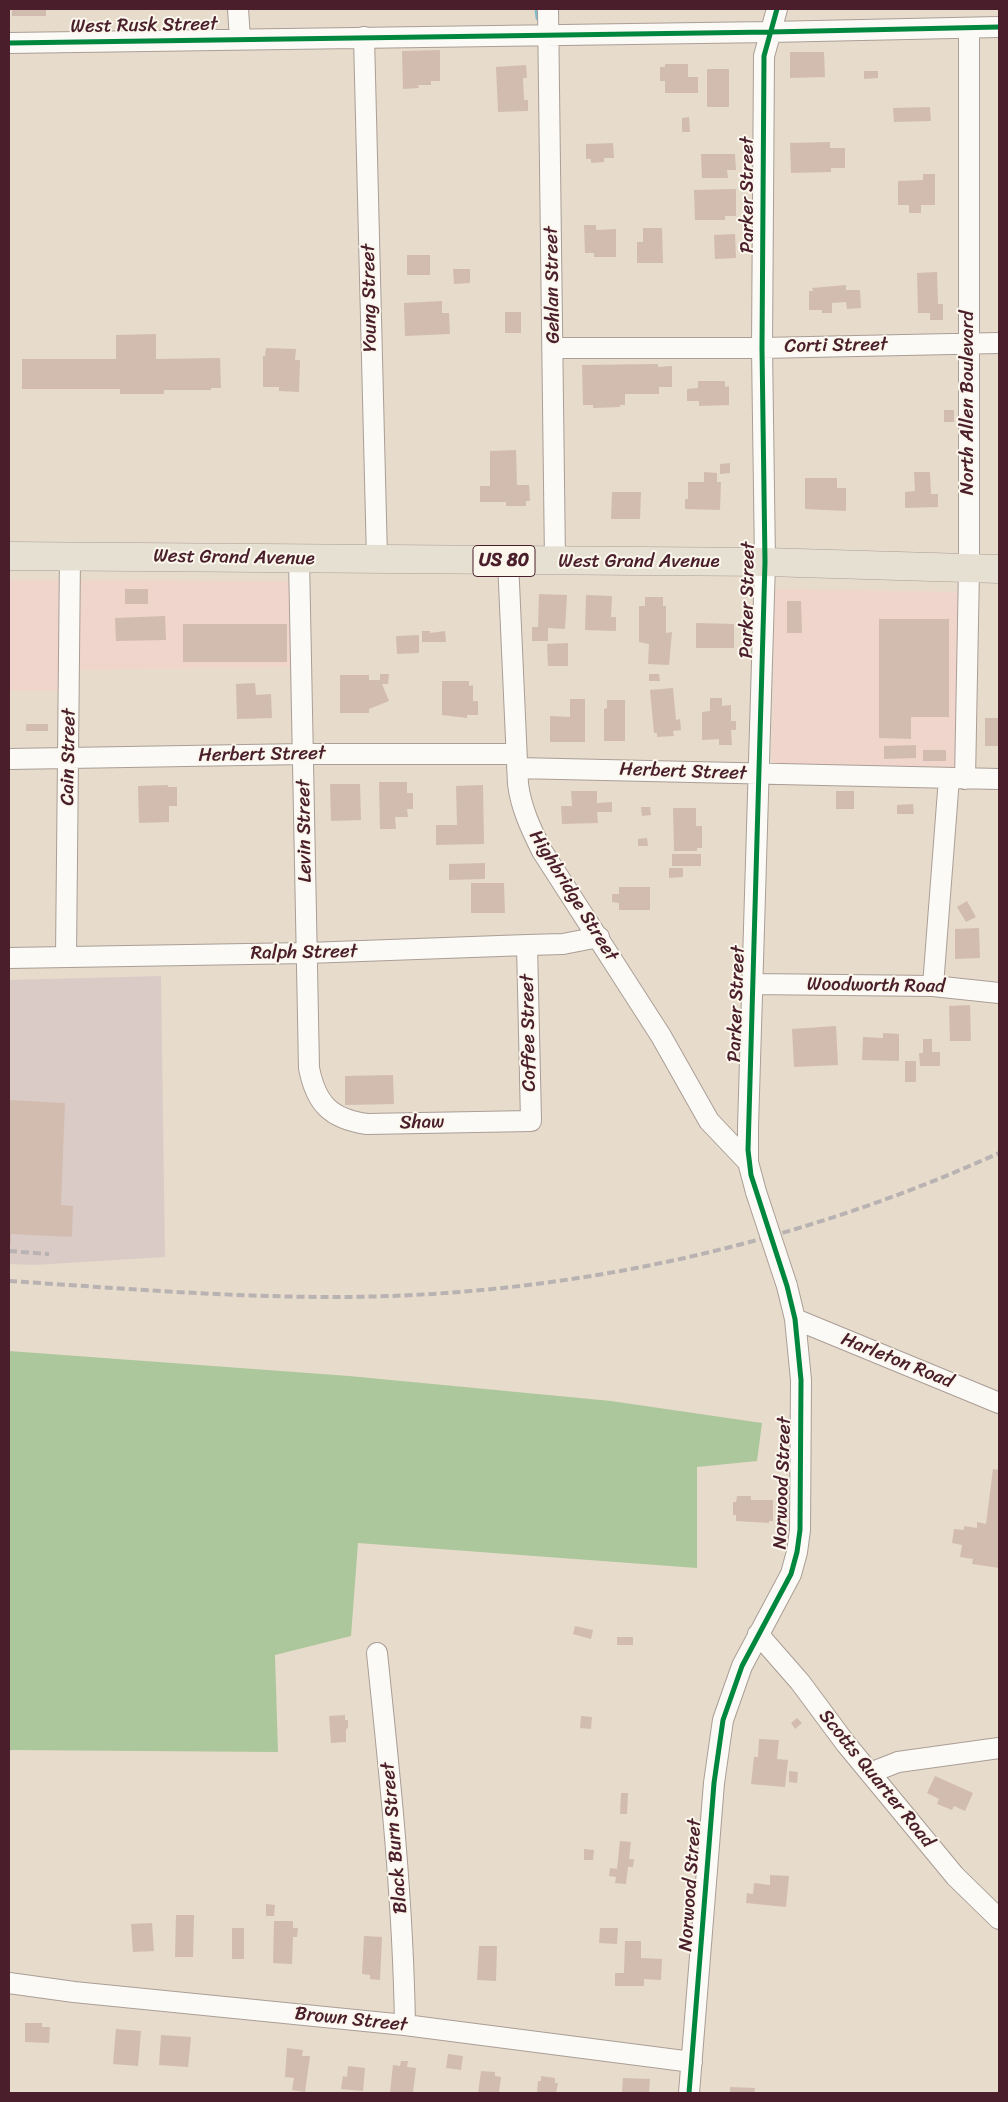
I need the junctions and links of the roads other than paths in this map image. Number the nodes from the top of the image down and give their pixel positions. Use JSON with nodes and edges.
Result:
{"nodes":[{"id":1,"x":238,"y":9,"type":"edge"},
{"id":2,"x":548,"y":9,"type":"edge"},
{"id":3,"x":777,"y":9,"type":"edge"},
{"id":4,"x":999,"y":26,"type":"edge"},
{"id":5,"x":969,"y":28,"type":"junction"},
{"id":6,"x":770,"y":32,"type":"junction"},
{"id":7,"x":549,"y":35,"type":"junction"},
{"id":8,"x":364,"y":37,"type":"junction"},
{"id":9,"x":240,"y":39,"type":"junction"},
{"id":10,"x":9,"y":43,"type":"edge"},
{"id":11,"x":968,"y":343,"type":"junction"},
{"id":12,"x":999,"y":344,"type":"edge"},
{"id":13,"x":553,"y":348,"type":"junction"},
{"id":14,"x":762,"y":348,"type":"junction"},
{"id":15,"x":9,"y":556,"type":"edge"},
{"id":16,"x":70,"y":556,"type":"junction"},
{"id":17,"x":299,"y":559,"type":"junction"},
{"id":18,"x":377,"y":559,"type":"junction"},
{"id":19,"x":508,"y":561,"type":"junction"},
{"id":20,"x":555,"y":562,"type":"junction"},
{"id":21,"x":764,"y":562,"type":"junction"},
{"id":22,"x":969,"y":569,"type":"junction"},
{"id":23,"x":999,"y":569,"type":"edge"},
{"id":24,"x":304,"y":754,"type":"junction"},
{"id":25,"x":69,"y":758,"type":"junction"},
{"id":26,"x":9,"y":759,"type":"edge"},
{"id":27,"x":516,"y":761,"type":"junction"},
{"id":28,"x":758,"y":775,"type":"junction"},
{"id":29,"x":957,"y":778,"type":"junction"},
{"id":30,"x":999,"y":779,"type":"edge"},
{"id":31,"x":599,"y":937,"type":"junction"},
{"id":32,"x":527,"y":946,"type":"junction"},
{"id":33,"x":307,"y":953,"type":"junction"},
{"id":34,"x":66,"y":957,"type":"junction"},
{"id":35,"x":9,"y":958,"type":"edge"},
{"id":36,"x":753,"y":984,"type":"junction"},
{"id":37,"x":933,"y":986,"type":"junction"},
{"id":38,"x":999,"y":993,"type":"edge"},
{"id":39,"x":321,"y":1102,"type":"joint"},
{"id":40,"x":531,"y":1121,"type":"joint"},
{"id":41,"x":748,"y":1162,"type":"junction"},
{"id":42,"x":756,"y":1192,"type":"joint"},
{"id":43,"x":795,"y":1319,"type":"junction"},
{"id":44,"x":999,"y":1403,"type":"edge"},
{"id":45,"x":758,"y":1634,"type":"junction"},
{"id":46,"x":377,"y":1652,"type":"dead end"},
{"id":47,"x":999,"y":1748,"type":"edge"},
{"id":48,"x":870,"y":1774,"type":"junction"},
{"id":49,"x":999,"y":1919,"type":"edge"},
{"id":50,"x":9,"y":1983,"type":"edge"},
{"id":51,"x":405,"y":2025,"type":"junction"},
{"id":52,"x":692,"y":2062,"type":"junction"},
{"id":53,"x":689,"y":2093,"type":"edge"}],
"edges":[{"from":1,"to":9,"type":"street"},
{"from":2,"to":7,"type":"street","name":"Gehlan Street"},
{"from":3,"to":6,"type":"street","name":"Parker Street"},
{"from":4,"to":5,"type":"street","name":"West Rusk Street"},
{"from":5,"to":6,"type":"street","name":"West Rusk Street"},
{"from":5,"to":11,"type":"street","name":"North Allen Boulevard"},
{"from":6,"to":7,"type":"street","name":"West Rusk Street"},
{"from":6,"to":14,"type":"street","name":"Parker Street"},
{"from":7,"to":8,"type":"street","name":"West Rusk Street"},
{"from":7,"to":13,"type":"street","name":"Gehlan Street"},
{"from":8,"to":9,"type":"street","name":"West Rusk Street"},
{"from":8,"to":18,"type":"street","name":"Young Street"},
{"from":9,"to":10,"type":"street","name":"West Rusk Street"},
{"from":11,"to":12,"type":"street","name":"Corti Street"},
{"from":11,"to":14,"type":"street","name":"Corti Street"},
{"from":11,"to":22,"type":"street","name":"North Allen Boulevard"},
{"from":13,"to":14,"type":"street","name":"Corti Street"},
{"from":13,"to":20,"type":"street","name":"Gehlan Street"},
{"from":14,"to":21,"type":"street","name":"Parker Street"},
{"from":15,"to":16,"type":"highway","name":"West Grand Avenue","number":"US 80"},
{"from":16,"to":17,"type":"highway","name":"West Grand Avenue","number":"US 80"},
{"from":16,"to":25,"type":"street","name":"Cain Street"},
{"from":17,"to":18,"type":"highway","name":"West Grand Avenue","number":"US 80"},
{"from":17,"to":24,"type":"street","name":"Levin Street"},
{"from":18,"to":19,"type":"highway","name":"West Grand Avenue","number":"US 80"},
{"from":19,"to":20,"type":"highway","name":"West Grand Avenue","number":"US 80"},
{"from":19,"to":27,"type":"street","name":"Highbridge Street"},
{"from":20,"to":21,"type":"highway","name":"West Grand Avenue","number":"US 80"},
{"from":21,"to":22,"type":"highway","name":"West Grand Avenue","number":"US 80"},
{"from":21,"to":28,"type":"street","name":"Parker Street"},
{"from":22,"to":23,"type":"highway","name":"West Grand Avenue","number":"US 80"},
{"from":22,"to":29,"type":"street","name":"North Allen Boulevard"},
{"from":24,"to":25,"type":"street","name":"Herbert Street"},
{"from":24,"to":27,"type":"street","name":"Herbert Street"},
{"from":24,"to":33,"type":"street","name":"Levin Street"},
{"from":25,"to":26,"type":"street","name":"Herbert Street"},
{"from":25,"to":34,"type":"street","name":"Cain Street"},
{"from":27,"to":28,"type":"street","name":"Herbert Street"},
{"from":27,"to":31,"type":"street","name":"Highbridge Street"},
{"from":28,"to":29,"type":"street","name":"Herbert Street"},
{"from":28,"to":36,"type":"street","name":"Parker Street"},
{"from":29,"to":30,"type":"street","name":"Herbert Street"},
{"from":29,"to":37,"type":"street","name":"North Allen Boulevard"},
{"from":31,"to":32,"type":"street","name":"Ralph Street"},
{"from":31,"to":41,"type":"street","name":"Highbridge Street"},
{"from":32,"to":33,"type":"street","name":"Ralph Street"},
{"from":32,"to":40,"type":"street","name":"Coffee Street"},
{"from":33,"to":34,"type":"street","name":"Ralph Street"},
{"from":33,"to":39,"type":"street","name":"Levin Street"},
{"from":34,"to":35,"type":"street","name":"Ralph Street"},
{"from":36,"to":37,"type":"street","name":"Woodworth Road"},
{"from":36,"to":41,"type":"street","name":"Parker Street"},
{"from":37,"to":38,"type":"street","name":"Woodworth Road"},
{"from":39,"to":40,"type":"street","name":"Shaw"},
{"from":41,"to":42,"type":"street","name":"Parker Street"},
{"from":42,"to":43,"type":"street","name":"Norwood Street","bridge":true},
{"from":43,"to":44,"type":"street","name":"Harleton Road"},
{"from":43,"to":45,"type":"street","name":"Norwood Street"},
{"from":45,"to":48,"type":"street","name":"Scotts Quarter Road"},
{"from":45,"to":52,"type":"street","name":"Norwood Street"},
{"from":46,"to":51,"type":"street","name":"Black Burn Street"},
{"from":47,"to":48,"type":"street"},
{"from":48,"to":49,"type":"street","name":"Scotts Quarter Road"},
{"from":50,"to":51,"type":"street","name":"Brown Street"},
{"from":51,"to":52,"type":"street","name":"Brown Street"},
{"from":52,"to":53,"type":"street","name":"Norwood Street"}]}
